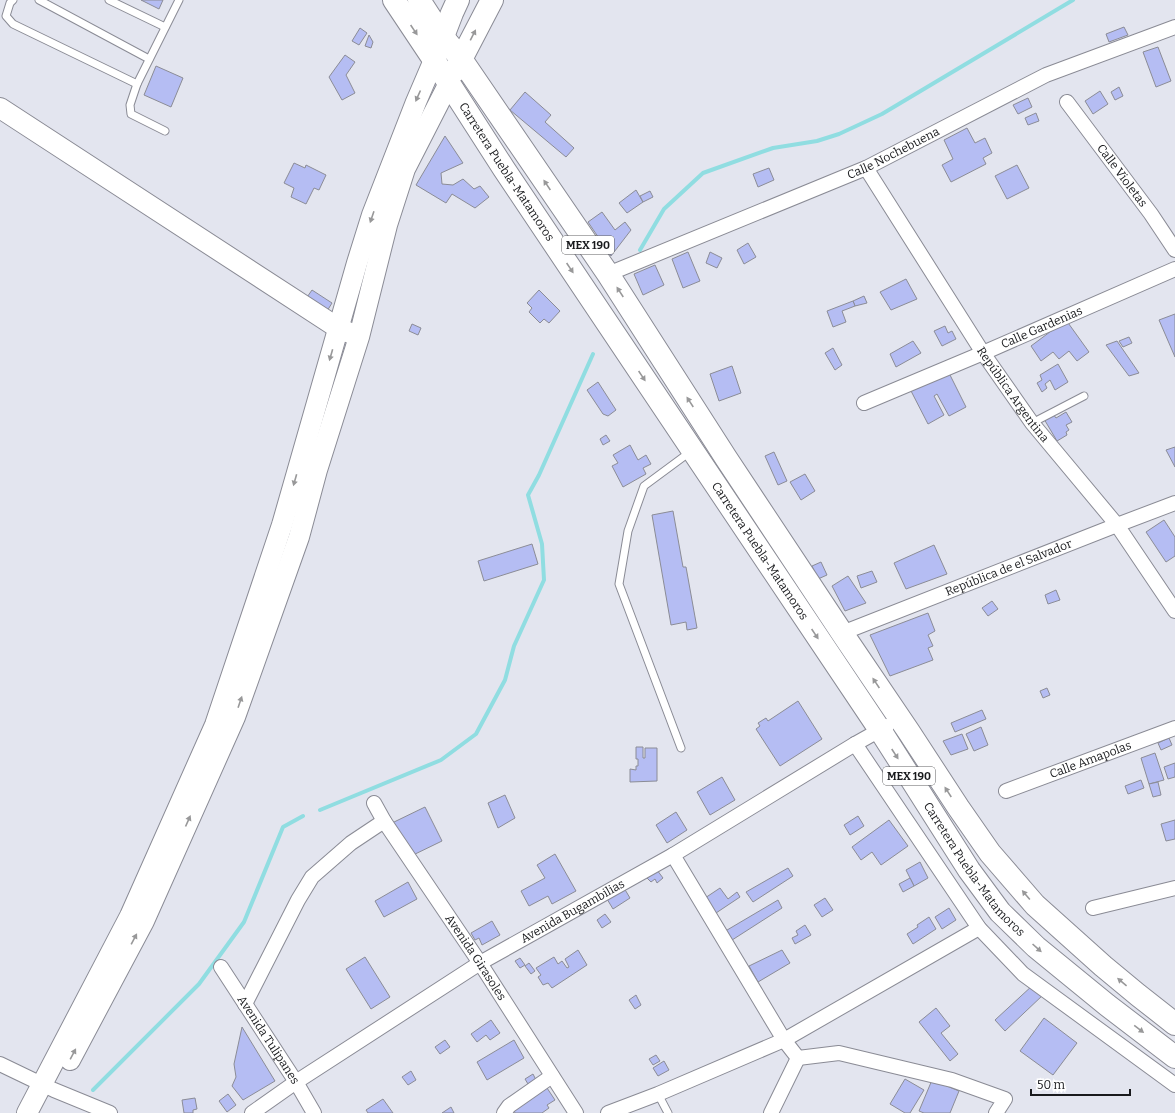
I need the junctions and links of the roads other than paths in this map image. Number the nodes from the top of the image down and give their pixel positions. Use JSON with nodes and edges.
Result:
{"nodes":[{"id":1,"x":12,"y":0,"type":"edge"},
{"id":2,"x":40,"y":0,"type":"edge"},
{"id":3,"x":109,"y":0,"type":"edge"},
{"id":4,"x":178,"y":0,"type":"edge"},
{"id":5,"x":394,"y":0,"type":"edge"},
{"id":6,"x":419,"y":0,"type":"edge"},
{"id":7,"x":458,"y":0,"type":"edge"},
{"id":8,"x":492,"y":0,"type":"edge"},
{"id":9,"x":165,"y":27,"type":"junction"},
{"id":10,"x":1175,"y":27,"type":"edge"},
{"id":11,"x":443,"y":37,"type":"junction"},
{"id":12,"x":149,"y":59,"type":"junction"},
{"id":13,"x":461,"y":59,"type":"junction"},
{"id":14,"x":434,"y":60,"type":"junction"},
{"id":15,"x":449,"y":83,"type":"junction"},
{"id":16,"x":137,"y":84,"type":"junction"},
{"id":17,"x":1067,"y":102,"type":"dead end"},
{"id":18,"x":0,"y":108,"type":"edge"},
{"id":19,"x":165,"y":131,"type":"dead end"},
{"id":20,"x":413,"y":134,"type":"junction"},
{"id":21,"x":866,"y":168,"type":"junction"},
{"id":22,"x":1175,"y":250,"type":"edge"},
{"id":23,"x":1175,"y":269,"type":"edge"},
{"id":24,"x":608,"y":274,"type":"junction"},
{"id":25,"x":338,"y":328,"type":"junction"},
{"id":26,"x":359,"y":337,"type":"junction"},
{"id":27,"x":983,"y":354,"type":"junction"},
{"id":28,"x":1084,"y":396,"type":"dead end"},
{"id":29,"x":864,"y":403,"type":"dead end"},
{"id":30,"x":1032,"y":423,"type":"junction"},
{"id":31,"x":692,"y":450,"type":"junction"},
{"id":32,"x":1175,"y":503,"type":"edge"},
{"id":33,"x":1117,"y":525,"type":"junction"},
{"id":34,"x":1175,"y":611,"type":"edge"},
{"id":35,"x":842,"y":633,"type":"junction"},
{"id":36,"x":900,"y":718,"type":"junction"},
{"id":37,"x":1175,"y":728,"type":"edge"},
{"id":38,"x":880,"y":730,"type":"junction"},
{"id":39,"x":855,"y":744,"type":"junction"},
{"id":40,"x":681,"y":748,"type":"dead end"},
{"id":41,"x":1006,"y":791,"type":"dead end"},
{"id":42,"x":374,"y":803,"type":"dead end"},
{"id":43,"x":384,"y":822,"type":"junction"},
{"id":44,"x":673,"y":855,"type":"junction"},
{"id":45,"x":1175,"y":888,"type":"edge"},
{"id":46,"x":1093,"y":908,"type":"dead end"},
{"id":47,"x":979,"y":928,"type":"junction"},
{"id":48,"x":480,"y":963,"type":"junction"},
{"id":49,"x":221,"y":967,"type":"dead end"},
{"id":50,"x":245,"y":1004,"type":"junction"},
{"id":51,"x":1175,"y":1024,"type":"edge"},
{"id":52,"x":784,"y":1040,"type":"junction"},
{"id":53,"x":1175,"y":1057,"type":"edge"},
{"id":54,"x":798,"y":1058,"type":"junction"},
{"id":55,"x":0,"y":1064,"type":"edge"},
{"id":56,"x":552,"y":1076,"type":"junction"},
{"id":57,"x":296,"y":1082,"type":"junction"},
{"id":58,"x":1175,"y":1085,"type":"edge"},
{"id":59,"x":48,"y":1086,"type":"junction"},
{"id":60,"x":658,"y":1094,"type":"junction"},
{"id":61,"x":27,"y":1113,"type":"edge"},
{"id":62,"x":41,"y":1113,"type":"edge"},
{"id":63,"x":110,"y":1113,"type":"edge"},
{"id":64,"x":252,"y":1113,"type":"edge"},
{"id":65,"x":314,"y":1113,"type":"edge"},
{"id":66,"x":504,"y":1113,"type":"edge"},
{"id":67,"x":576,"y":1113,"type":"edge"},
{"id":68,"x":608,"y":1113,"type":"edge"},
{"id":69,"x":668,"y":1113,"type":"edge"},
{"id":70,"x":771,"y":1113,"type":"edge"},
{"id":71,"x":996,"y":1113,"type":"edge"}],
"edges":[{"from":1,"to":16,"type":"lane"},
{"from":2,"to":12,"type":"lane"},
{"from":3,"to":9,"type":"lane"},
{"from":4,"to":9,"type":"lane"},
{"from":5,"to":14,"type":"main road","name":"Carretera Puebla-Matamoros","number":"MEX 190","one_way":true},
{"from":6,"to":11,"type":"main road","name":"Carretera Puebla-Matamoros","number":"MEX 190"},
{"from":7,"to":11,"type":"main road"},
{"from":13,"to":8,"type":"main road","one_way":true},
{"from":9,"to":12,"type":"lane"},
{"from":10,"to":21,"type":"street","name":"Calle Nochebuena"},
{"from":11,"to":13,"type":"main road","name":"Carretera Puebla-Matamoros","number":"MEX 190"},
{"from":11,"to":14,"type":"main road"},
{"from":12,"to":16,"type":"lane"},
{"from":13,"to":15,"type":"main road"},
{"from":24,"to":13,"type":"main road","name":"Carretera Puebla-Matamoros","number":"MEX 190","one_way":true},
{"from":14,"to":15,"type":"main road","name":"Carretera Puebla-Matamoros","number":"MEX 190"},
{"from":14,"to":20,"type":"street","one_way":true},
{"from":15,"to":20,"type":"street"},
{"from":15,"to":31,"type":"main road","name":"Carretera Puebla-Matamoros","number":"MEX 190","one_way":true},
{"from":16,"to":19,"type":"lane"},
{"from":17,"to":22,"type":"street","name":"Calle Violetas"},
{"from":18,"to":25,"type":"street"},
{"from":20,"to":25,"type":"street","one_way":true},
{"from":20,"to":26,"type":"street"},
{"from":21,"to":24,"type":"street","name":"Calle Nochebuena"},
{"from":21,"to":27,"type":"street","name":"República Argentina"},
{"from":23,"to":27,"type":"street","name":"Calle Gardenias"},
{"from":35,"to":24,"type":"main road","name":"Carretera Puebla-Matamoros","number":"MEX 190","one_way":true},
{"from":25,"to":26,"type":"street"},
{"from":25,"to":59,"type":"street","one_way":true},
{"from":59,"to":26,"type":"street","one_way":true},
{"from":27,"to":29,"type":"street","name":"Calle Gardenias"},
{"from":27,"to":30,"type":"street","name":"República Argentina"},
{"from":28,"to":30,"type":"lane"},
{"from":30,"to":33,"type":"street","name":"República Argentina"},
{"from":31,"to":38,"type":"main road","name":"Carretera Puebla-Matamoros","number":"MEX 190","one_way":true},
{"from":31,"to":40,"type":"lane"},
{"from":32,"to":33,"type":"street","name":"República de el Salvador"},
{"from":33,"to":34,"type":"street","name":"República Argentina"},
{"from":33,"to":35,"type":"street","name":"República de el Salvador"},
{"from":36,"to":35,"type":"main road","name":"Carretera Puebla-Matamoros","number":"MEX 190","one_way":true},
{"from":36,"to":38,"type":"street","name":"Avenida Bugambilias"},
{"from":51,"to":36,"type":"main road","name":"Carretera Puebla-Matamoros","number":"MEX 190","one_way":true},
{"from":37,"to":41,"type":"street","name":"Calle Amapolas"},
{"from":38,"to":39,"type":"street","name":"Avenida Bugambilias"},
{"from":38,"to":53,"type":"main road","name":"Carretera Puebla-Matamoros","number":"MEX 190","one_way":true},
{"from":39,"to":44,"type":"street","name":"Avenida Bugambilias"},
{"from":39,"to":47,"type":"street"},
{"from":42,"to":43,"type":"street","name":"Avenida Girasoles"},
{"from":43,"to":48,"type":"street","name":"Avenida Girasoles"},
{"from":43,"to":50,"type":"street"},
{"from":44,"to":48,"type":"street","name":"Avenida Bugambilias"},
{"from":44,"to":52,"type":"street"},
{"from":45,"to":46,"type":"street"},
{"from":47,"to":52,"type":"street"},
{"from":47,"to":58,"type":"street"},
{"from":48,"to":56,"type":"street","name":"Avenida Girasoles"},
{"from":48,"to":57,"type":"street","name":"Avenida Bugambilias"},
{"from":49,"to":50,"type":"street","name":"Avenida Tulipanes"},
{"from":50,"to":57,"type":"street","name":"Avenida Tulipanes"},
{"from":52,"to":54,"type":"street"},
{"from":52,"to":60,"type":"street"},
{"from":54,"to":70,"type":"street"},
{"from":54,"to":71,"type":"street"},
{"from":55,"to":59,"type":"street"},
{"from":56,"to":66,"type":"street"},
{"from":56,"to":67,"type":"street","name":"Avenida Girasoles"},
{"from":57,"to":64,"type":"street","name":"Avenida Bugambilias"},
{"from":57,"to":65,"type":"street","name":"Avenida Tulipanes"},
{"from":59,"to":61,"type":"street"},
{"from":59,"to":62,"type":"street"},
{"from":59,"to":63,"type":"street"},
{"from":60,"to":68,"type":"street"},
{"from":60,"to":69,"type":"lane"}]}
